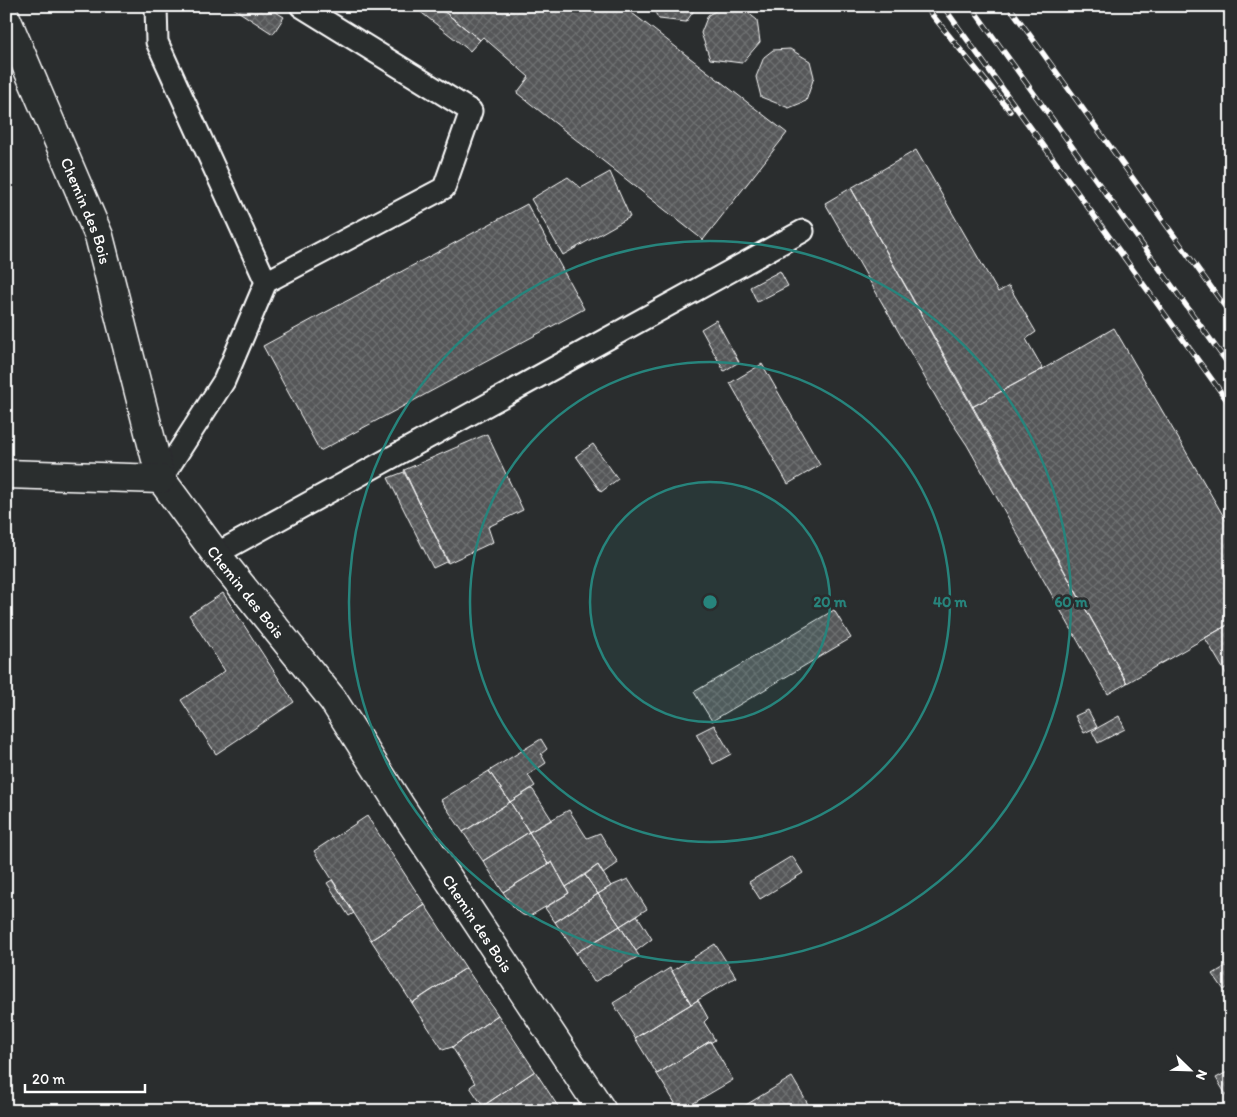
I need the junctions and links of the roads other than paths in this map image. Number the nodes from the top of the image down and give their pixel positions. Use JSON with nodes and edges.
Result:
{"nodes":[{"id":1,"x":156,"y":6,"type":"edge"},
{"id":2,"x":301,"y":6,"type":"edge"},
{"id":3,"x":6,"y":18,"type":"edge"},
{"id":4,"x":803,"y":231,"type":"dead end"},
{"id":5,"x":266,"y":282,"type":"junction"},
{"id":6,"x":6,"y":474,"type":"edge"},
{"id":7,"x":161,"y":479,"type":"junction"},
{"id":8,"x":216,"y":554,"type":"junction"},
{"id":9,"x":602,"y":1111,"type":"edge"}],
"edges":[{"from":1,"to":5,"type":"lane"},
{"from":2,"to":5,"type":"lane"},
{"from":3,"to":7,"type":"street","name":"Chemin des Bois"},
{"from":4,"to":8,"type":"lane"},
{"from":5,"to":7,"type":"lane"},
{"from":6,"to":7,"type":"street"},
{"from":7,"to":8,"type":"street","name":"Chemin des Bois"},
{"from":8,"to":9,"type":"street","name":"Chemin des Bois"}]}
